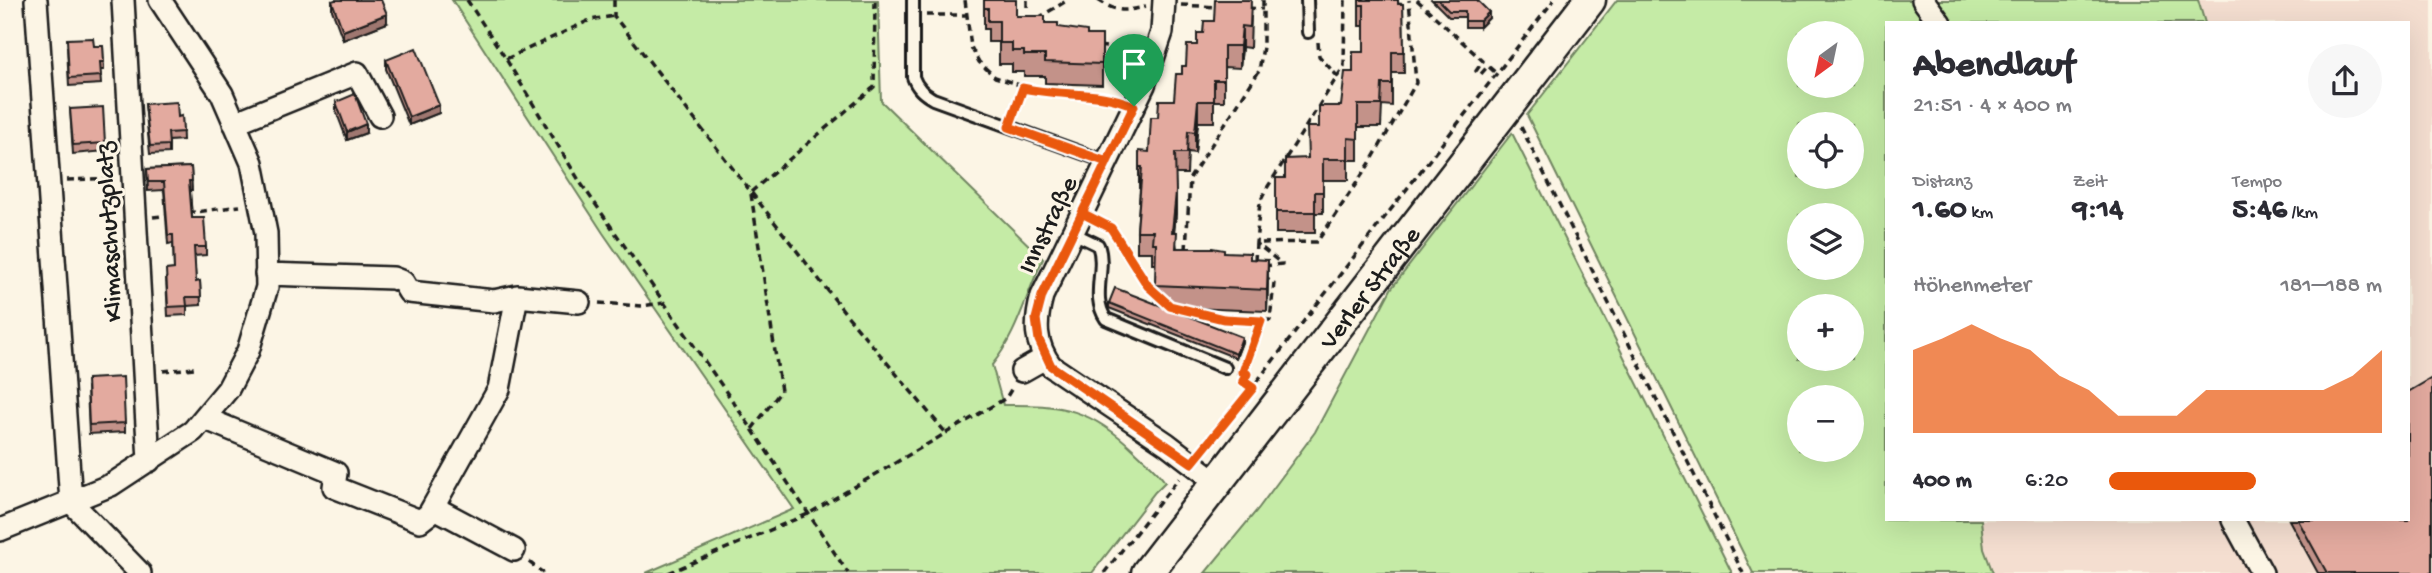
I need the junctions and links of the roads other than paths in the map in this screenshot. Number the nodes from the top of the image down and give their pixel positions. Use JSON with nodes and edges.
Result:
{"nodes":[{"id":1,"x":36,"y":0,"type":"edge"},
{"id":2,"x":123,"y":0,"type":"edge"},
{"id":3,"x":159,"y":0,"type":"edge"},
{"id":4,"x":913,"y":0,"type":"edge"},
{"id":5,"x":1307,"y":0,"type":"edge"},
{"id":6,"x":1590,"y":0,"type":"edge"},
{"id":7,"x":1923,"y":0,"type":"edge"},
{"id":8,"x":1165,"y":2,"type":"edge"},
{"id":9,"x":1939,"y":21,"type":"edge"},
{"id":10,"x":1308,"y":32,"type":"road end"},
{"id":11,"x":380,"y":116,"type":"dead end"},
{"id":12,"x":234,"y":124,"type":"junction"},
{"id":13,"x":1107,"y":162,"type":"junction"},
{"id":14,"x":1073,"y":233,"type":"junction"},
{"id":15,"x":266,"y":274,"type":"junction"},
{"id":16,"x":517,"y":296,"type":"junction"},
{"id":17,"x":579,"y":302,"type":"road end"},
{"id":18,"x":1045,"y":358,"type":"junction"},
{"id":19,"x":1225,"y":368,"type":"road end"},
{"id":20,"x":1022,"y":371,"type":"road end"},
{"id":21,"x":204,"y":418,"type":"junction"},
{"id":22,"x":149,"y":461,"type":"junction"},
{"id":23,"x":1218,"y":483,"type":"junction"},
{"id":24,"x":71,"y":502,"type":"junction"},
{"id":25,"x":433,"y":507,"type":"junction"},
{"id":26,"x":2234,"y":521,"type":"edge"},
{"id":27,"x":0,"y":530,"type":"edge"},
{"id":28,"x":513,"y":550,"type":"dead end"},
{"id":29,"x":140,"y":573,"type":"edge"},
{"id":30,"x":1147,"y":573,"type":"edge"},
{"id":31,"x":2262,"y":573,"type":"edge"}],
"edges":[{"from":1,"to":24,"type":"street"},
{"from":2,"to":22,"type":"street","name":"Klimaschutzplatz"},
{"from":3,"to":12,"type":"street"},
{"from":4,"to":13,"type":"lane"},
{"from":5,"to":10,"type":"lane"},
{"from":6,"to":23,"type":"main road","name":"Verler Straße"},
{"from":7,"to":9,"type":"street"},
{"from":8,"to":13,"type":"street","name":"Innstraße"},
{"from":11,"to":12,"type":"street"},
{"from":12,"to":15,"type":"street"},
{"from":13,"to":14,"type":"street","name":"Innstraße"},
{"from":14,"to":18,"type":"street","name":"Innstraße"},
{"from":14,"to":19,"type":"lane"},
{"from":15,"to":16,"type":"street"},
{"from":15,"to":21,"type":"street"},
{"from":16,"to":17,"type":"street"},
{"from":16,"to":25,"type":"street"},
{"from":18,"to":20,"type":"street"},
{"from":18,"to":23,"type":"street"},
{"from":21,"to":22,"type":"street"},
{"from":21,"to":25,"type":"street"},
{"from":22,"to":24,"type":"street"},
{"from":23,"to":30,"type":"main road","name":"Verler Straße"},
{"from":24,"to":27,"type":"street"},
{"from":24,"to":29,"type":"street"},
{"from":25,"to":28,"type":"street"},
{"from":26,"to":31,"type":"street"}]}
